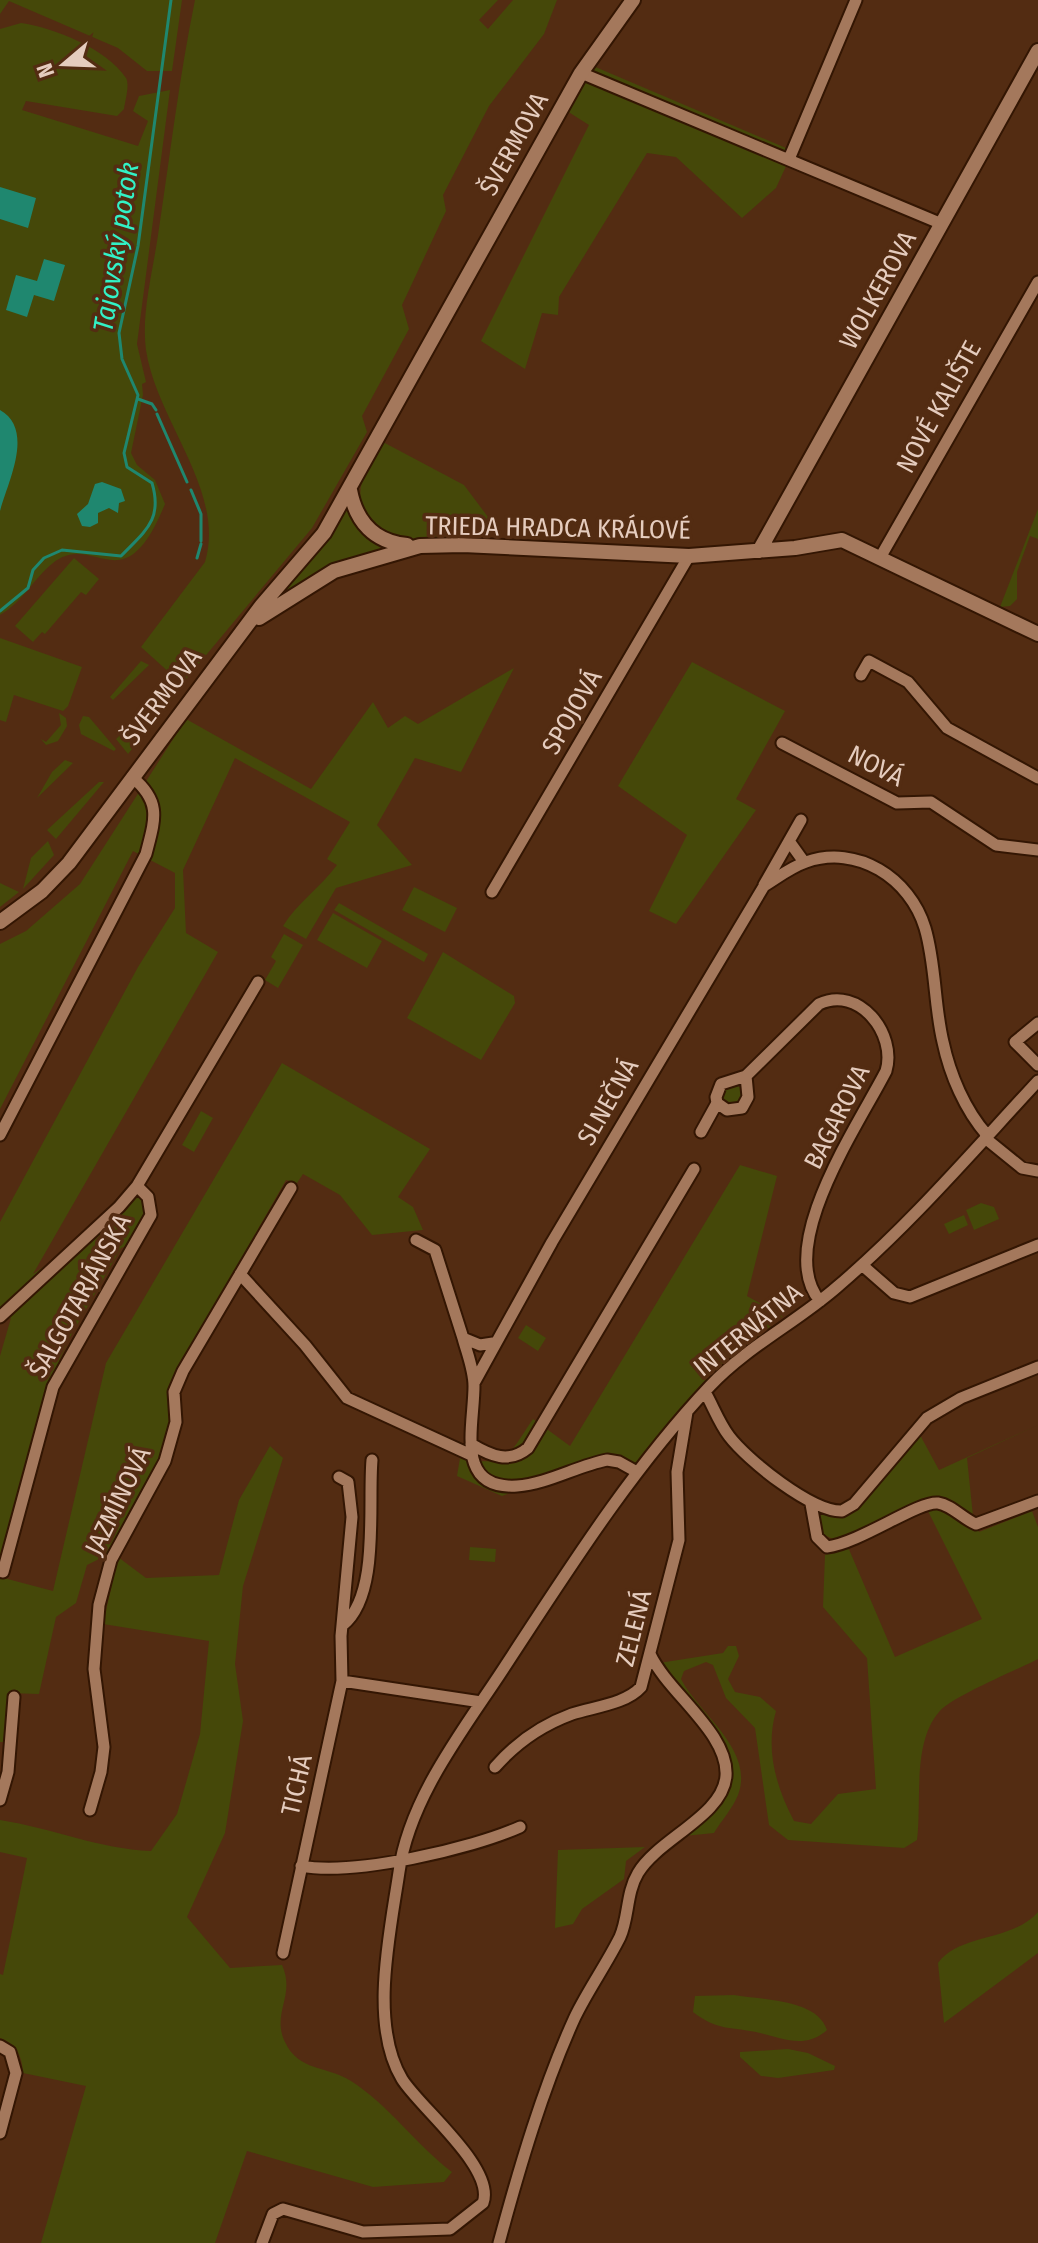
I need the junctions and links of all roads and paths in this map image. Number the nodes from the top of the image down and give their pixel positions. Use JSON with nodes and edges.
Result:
{"nodes":[{"id":1,"x":633,"y":0,"type":"edge"},
{"id":2,"x":856,"y":0,"type":"edge"},
{"id":3,"x":1038,"y":51,"type":"edge"},
{"id":4,"x":581,"y":73,"type":"junction"},
{"id":5,"x":789,"y":159,"type":"junction"},
{"id":6,"x":942,"y":224,"type":"junction"},
{"id":7,"x":1038,"y":282,"type":"edge"},
{"id":8,"x":350,"y":490,"type":"junction"},
{"id":9,"x":420,"y":546,"type":"junction"},
{"id":10,"x":759,"y":551,"type":"junction"},
{"id":11,"x":689,"y":556,"type":"junction"},
{"id":12,"x":881,"y":556,"type":"junction"},
{"id":13,"x":245,"y":628,"type":"junction"},
{"id":14,"x":1038,"y":634,"type":"edge"},
{"id":15,"x":861,"y":675,"type":"dead end"},
{"id":16,"x":782,"y":743,"type":"dead end"},
{"id":17,"x":132,"y":777,"type":"junction"},
{"id":18,"x":1038,"y":778,"type":"edge"},
{"id":19,"x":801,"y":820,"type":"dead end"},
{"id":20,"x":789,"y":841,"type":"junction"},
{"id":21,"x":1038,"y":850,"type":"edge"},
{"id":22,"x":804,"y":862,"type":"junction"},
{"id":23,"x":764,"y":886,"type":"junction"},
{"id":24,"x":492,"y":892,"type":"dead end"},
{"id":25,"x":0,"y":922,"type":"edge"},
{"id":26,"x":258,"y":982,"type":"dead end"},
{"id":27,"x":1038,"y":1023,"type":"edge"},
{"id":28,"x":1038,"y":1065,"type":"edge"},
{"id":29,"x":746,"y":1076,"type":"junction"},
{"id":30,"x":1038,"y":1081,"type":"edge"},
{"id":31,"x":717,"y":1103,"type":"junction"},
{"id":32,"x":701,"y":1132,"type":"dead end"},
{"id":33,"x":0,"y":1135,"type":"edge"},
{"id":34,"x":986,"y":1136,"type":"junction"},
{"id":35,"x":694,"y":1169,"type":"dead end"},
{"id":36,"x":1038,"y":1171,"type":"edge"},
{"id":37,"x":137,"y":1186,"type":"junction"},
{"id":38,"x":291,"y":1188,"type":"dead end"},
{"id":39,"x":416,"y":1240,"type":"dead end"},
{"id":40,"x":1038,"y":1245,"type":"edge"},
{"id":41,"x":862,"y":1265,"type":"junction"},
{"id":42,"x":240,"y":1274,"type":"junction"},
{"id":43,"x":820,"y":1301,"type":"junction"},
{"id":44,"x":0,"y":1317,"type":"edge"},
{"id":45,"x":463,"y":1338,"type":"junction"},
{"id":46,"x":493,"y":1343,"type":"junction"},
{"id":47,"x":1038,"y":1367,"type":"edge"},
{"id":48,"x":474,"y":1383,"type":"junction"},
{"id":49,"x":705,"y":1392,"type":"junction"},
{"id":50,"x":687,"y":1411,"type":"junction"},
{"id":51,"x":471,"y":1450,"type":"junction"},
{"id":52,"x":372,"y":1460,"type":"dead end"},
{"id":53,"x":637,"y":1472,"type":"junction"},
{"id":54,"x":339,"y":1477,"type":"dead end"},
{"id":55,"x":1038,"y":1501,"type":"edge"},
{"id":56,"x":811,"y":1504,"type":"junction"},
{"id":57,"x":3,"y":1572,"type":"dead end"},
{"id":58,"x":342,"y":1625,"type":"junction"},
{"id":59,"x":650,"y":1654,"type":"junction"},
{"id":60,"x":342,"y":1681,"type":"junction"},
{"id":61,"x":14,"y":1697,"type":"dead end"},
{"id":62,"x":481,"y":1702,"type":"junction"},
{"id":63,"x":495,"y":1767,"type":"dead end"},
{"id":64,"x":0,"y":1800,"type":"edge"},
{"id":65,"x":90,"y":1810,"type":"dead end"},
{"id":66,"x":520,"y":1827,"type":"dead end"},
{"id":67,"x":402,"y":1859,"type":"junction"},
{"id":68,"x":301,"y":1866,"type":"junction"},
{"id":69,"x":283,"y":1953,"type":"dead end"},
{"id":70,"x":0,"y":2046,"type":"edge"},
{"id":71,"x":0,"y":2133,"type":"edge"},
{"id":72,"x":450,"y":2229,"type":"junction"},
{"id":73,"x":262,"y":2243,"type":"edge"},
{"id":74,"x":450,"y":2243,"type":"edge"},
{"id":75,"x":499,"y":2243,"type":"edge"}],
"edges":[{"from":1,"to":4,"type":"street","name":"ŠVERMOVA"},
{"from":2,"to":5,"type":"street"},
{"from":3,"to":6,"type":"street","name":"WOLKEROVA"},
{"from":4,"to":5,"type":"street","name":"ŠVERMOVA"},
{"from":4,"to":8,"type":"street","name":"ŠVERMOVA"},
{"from":5,"to":6,"type":"street","name":"ŠVERMOVA"},
{"from":6,"to":10,"type":"street","name":"WOLKEROVA"},
{"from":7,"to":12,"type":"street","name":"NOVÉ KALIŠTE"},
{"from":8,"to":9,"type":"street"},
{"from":8,"to":13,"type":"street","name":"ŠVERMOVA"},
{"from":9,"to":11,"type":"street","name":"TRIEDA HRADCA KRÁLOVÉ"},
{"from":9,"to":13,"type":"street","name":"TRIEDA HRADCA KRÁLOVÉ"},
{"from":10,"to":11,"type":"street","name":"TRIEDA HRADCA KRÁLOVÉ"},
{"from":10,"to":12,"type":"street","name":"TRIEDA HRADCA KRÁLOVÉ"},
{"from":11,"to":24,"type":"street","name":"SPOJOVÁ"},
{"from":12,"to":14,"type":"street"},
{"from":13,"to":17,"type":"street","name":"ŠVERMOVA"},
{"from":15,"to":18,"type":"street"},
{"from":16,"to":21,"type":"street","name":"NOVÁ"},
{"from":17,"to":25,"type":"street","name":"ŠVERMOVA"},
{"from":17,"to":33,"type":"street"},
{"from":19,"to":20,"type":"street","name":"SLNEČNÁ"},
{"from":20,"to":22,"type":"street"},
{"from":20,"to":23,"type":"street","name":"SLNEČNÁ"},
{"from":22,"to":23,"type":"street","name":"SLNEČNÁ"},
{"from":22,"to":34,"type":"street","name":"SLNEČNÁ"},
{"from":23,"to":46,"type":"street","name":"SLNEČNÁ"},
{"from":26,"to":37,"type":"street","name":"ŠALGOTARJÁNSKA"},
{"from":27,"to":28,"type":"street"},
{"from":29,"to":31,"type":"street","name":"BAGAROVA"},
{"from":29,"to":31,"type":"street","name":"BAGAROVA"},
{"from":29,"to":43,"type":"street","name":"BAGAROVA"},
{"from":30,"to":34,"type":"street","name":"INTERNÁTNA"},
{"from":31,"to":32,"type":"street","name":"BAGAROVA"},
{"from":34,"to":36,"type":"street"},
{"from":34,"to":41,"type":"street","name":"INTERNÁTNA"},
{"from":35,"to":51,"type":"street"},
{"from":37,"to":44,"type":"street","name":"ŠALGOTARJÁNSKA"},
{"from":37,"to":57,"type":"street","name":"ŠALGOTARJÁNSKA"},
{"from":38,"to":42,"type":"street","name":"JAZMÍNOVÁ"},
{"from":39,"to":45,"type":"street","name":"SLNEČNÁ"},
{"from":40,"to":41,"type":"street"},
{"from":41,"to":43,"type":"street","name":"INTERNÁTNA"},
{"from":42,"to":51,"type":"street"},
{"from":42,"to":65,"type":"street","name":"JAZMÍNOVÁ"},
{"from":43,"to":49,"type":"street","name":"INTERNÁTNA"},
{"from":45,"to":46,"type":"street"},
{"from":45,"to":48,"type":"street","name":"SLNEČNÁ"},
{"from":46,"to":48,"type":"street","name":"SLNEČNÁ"},
{"from":47,"to":56,"type":"street"},
{"from":48,"to":51,"type":"street","name":"SLNEČNÁ"},
{"from":49,"to":50,"type":"street","name":"INTERNÁTNA"},
{"from":49,"to":56,"type":"street"},
{"from":50,"to":53,"type":"street","name":"INTERNÁTNA"},
{"from":50,"to":59,"type":"street","name":"ZELENÁ"},
{"from":51,"to":53,"type":"street"},
{"from":52,"to":58,"type":"street"},
{"from":53,"to":62,"type":"street"},
{"from":54,"to":58,"type":"street","name":"TICHÁ"},
{"from":55,"to":56,"type":"street"},
{"from":58,"to":60,"type":"street","name":"TICHÁ"},
{"from":59,"to":63,"type":"street","name":"ZELENÁ"},
{"from":59,"to":75,"type":"street"},
{"from":60,"to":62,"type":"street"},
{"from":60,"to":68,"type":"street","name":"TICHÁ"},
{"from":61,"to":64,"type":"street"},
{"from":62,"to":67,"type":"street"},
{"from":66,"to":67,"type":"street"},
{"from":67,"to":68,"type":"street"},
{"from":67,"to":72,"type":"street"},
{"from":68,"to":69,"type":"street","name":"TICHÁ"},
{"from":70,"to":71,"type":"street"},
{"from":72,"to":73,"type":"street"},
{"from":72,"to":74,"type":"street"}]}
